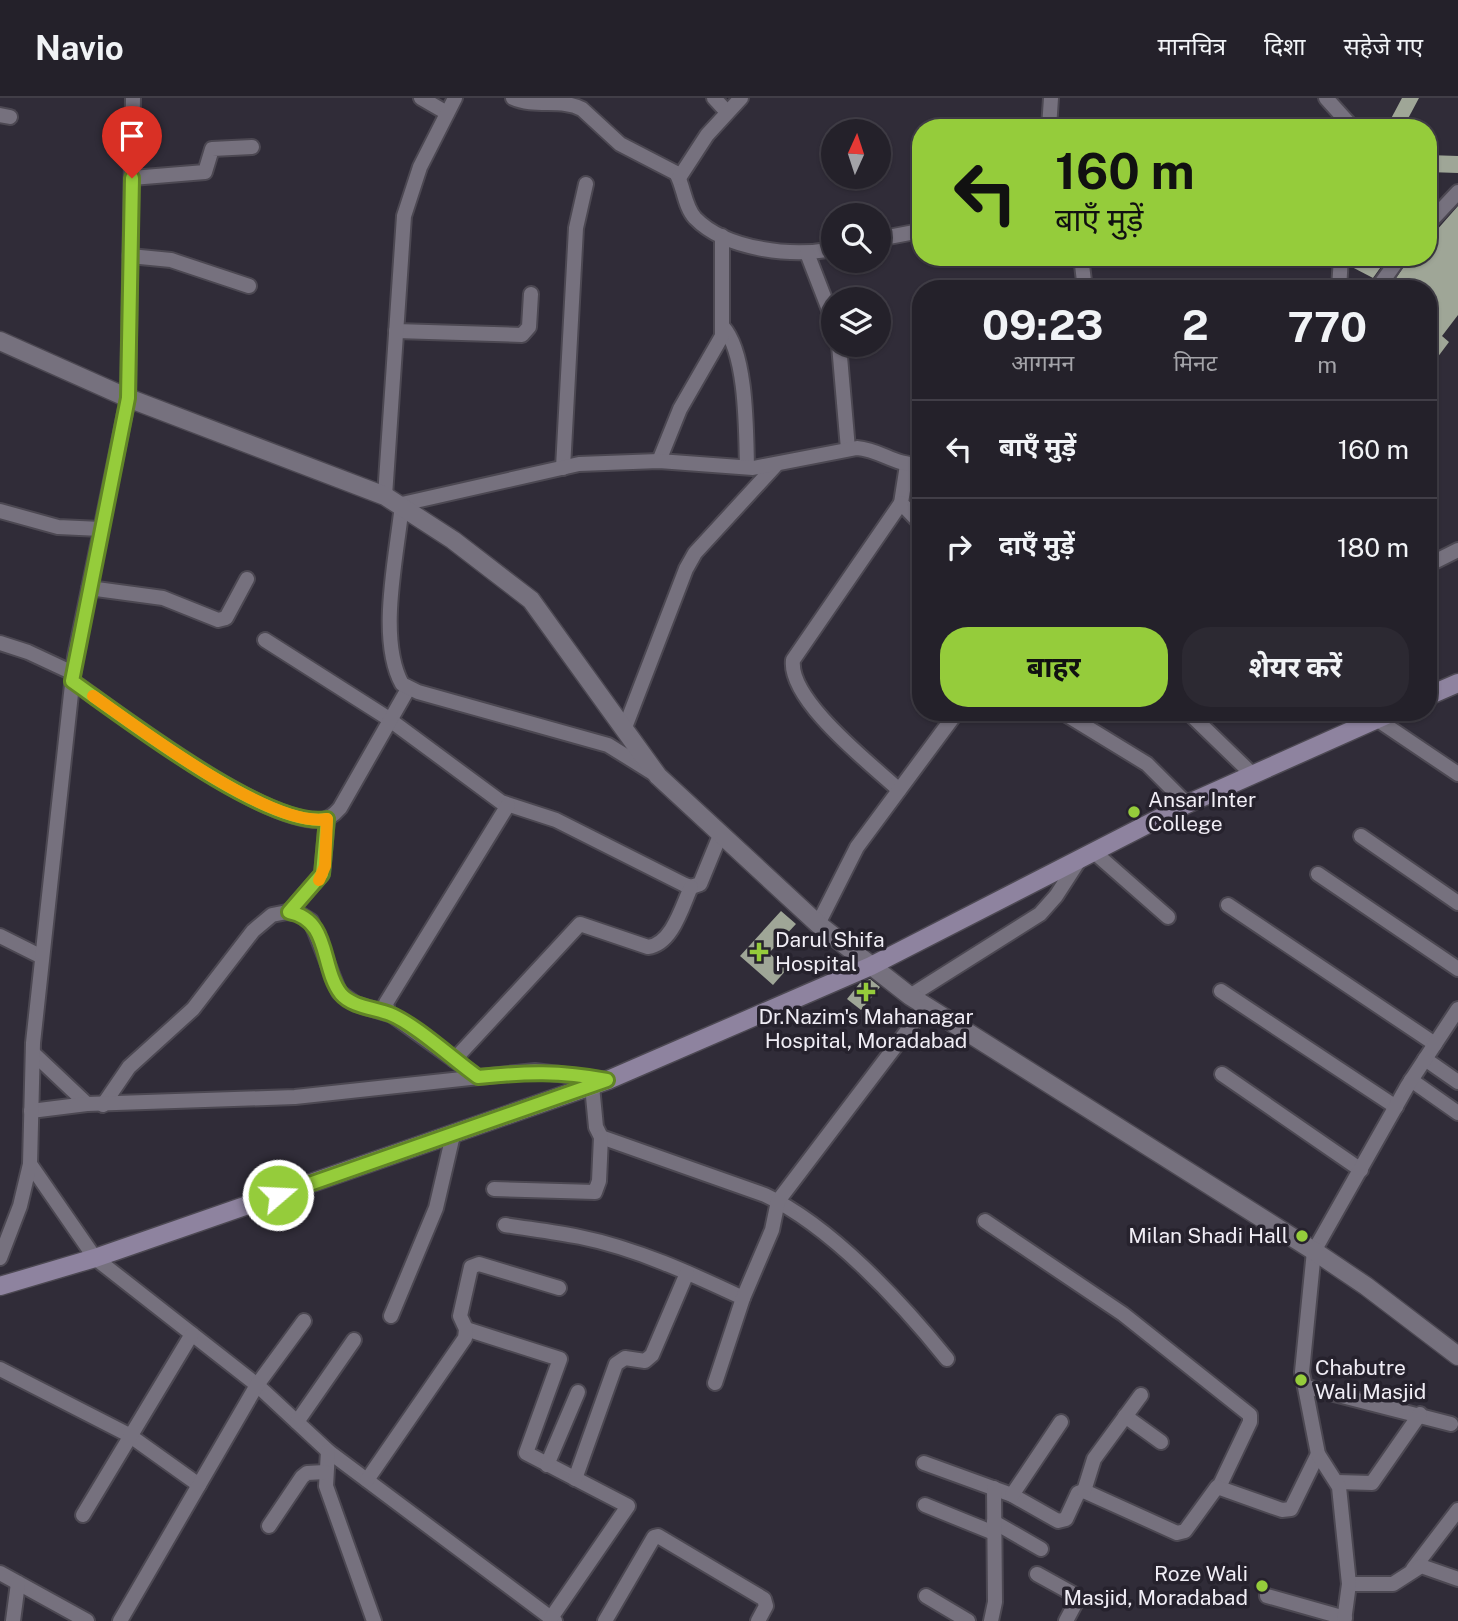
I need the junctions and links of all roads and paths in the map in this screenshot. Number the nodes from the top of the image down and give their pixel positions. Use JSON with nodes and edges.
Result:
{"nodes":[{"id":1,"x":133,"y":98,"type":"edge"},
{"id":2,"x":421,"y":98,"type":"edge"},
{"id":3,"x":455,"y":98,"type":"edge"},
{"id":4,"x":513,"y":98,"type":"edge"},
{"id":5,"x":714,"y":98,"type":"edge"},
{"id":6,"x":741,"y":98,"type":"edge"},
{"id":7,"x":1051,"y":98,"type":"edge"},
{"id":8,"x":1326,"y":98,"type":"edge"},
{"id":9,"x":726,"y":111,"type":"junction"},
{"id":10,"x":447,"y":113,"type":"junction"},
{"id":11,"x":1050,"y":119,"type":"edge"},
{"id":12,"x":1345,"y":119,"type":"edge"},
{"id":13,"x":252,"y":147,"type":"dead end"},
{"id":14,"x":132,"y":178,"type":"junction"},
{"id":15,"x":679,"y":178,"type":"junction"},
{"id":16,"x":586,"y":184,"type":"dead end"},
{"id":17,"x":1458,"y":192,"type":"edge"},
{"id":18,"x":1437,"y":214,"type":"edge"},
{"id":19,"x":912,"y":233,"type":"edge"},
{"id":20,"x":722,"y":236,"type":"junction"},
{"id":21,"x":891,"y":237,"type":"edge"},
{"id":22,"x":821,"y":251,"type":"edge"},
{"id":23,"x":807,"y":253,"type":"junction"},
{"id":24,"x":131,"y":256,"type":"junction"},
{"id":25,"x":249,"y":286,"type":"dead end"},
{"id":26,"x":821,"y":289,"type":"edge"},
{"id":27,"x":531,"y":294,"type":"dead end"},
{"id":28,"x":723,"y":327,"type":"junction"},
{"id":29,"x":396,"y":331,"type":"junction"},
{"id":30,"x":0,"y":341,"type":"edge"},
{"id":31,"x":840,"y":357,"type":"edge"},
{"id":32,"x":128,"y":398,"type":"junction"},
{"id":33,"x":848,"y":449,"type":"junction"},
{"id":34,"x":659,"y":461,"type":"junction"},
{"id":35,"x":912,"y":464,"type":"edge"},
{"id":36,"x":775,"y":466,"type":"junction"},
{"id":37,"x":747,"y":467,"type":"junction"},
{"id":38,"x":563,"y":468,"type":"junction"},
{"id":39,"x":912,"y":471,"type":"edge"},
{"id":40,"x":385,"y":496,"type":"junction"},
{"id":41,"x":901,"y":503,"type":"junction"},
{"id":42,"x":402,"y":505,"type":"junction"},
{"id":43,"x":0,"y":511,"type":"edge"},
{"id":44,"x":912,"y":515,"type":"edge"},
{"id":45,"x":101,"y":529,"type":"junction"},
{"id":46,"x":1458,"y":550,"type":"edge"},
{"id":47,"x":1437,"y":560,"type":"edge"},
{"id":48,"x":247,"y":579,"type":"dead end"},
{"id":49,"x":89,"y":588,"type":"junction"},
{"id":50,"x":265,"y":640,"type":"dead end"},
{"id":51,"x":0,"y":643,"type":"edge"},
{"id":52,"x":73,"y":677,"type":"junction"},
{"id":53,"x":1458,"y":683,"type":"edge"},
{"id":54,"x":408,"y":688,"type":"junction"},
{"id":55,"x":1437,"y":692,"type":"edge"},
{"id":56,"x":390,"y":720,"type":"junction"},
{"id":57,"x":950,"y":721,"type":"edge"},
{"id":58,"x":1077,"y":721,"type":"edge"},
{"id":59,"x":1197,"y":721,"type":"edge"},
{"id":60,"x":1365,"y":721,"type":"edge"},
{"id":61,"x":1389,"y":721,"type":"edge"},
{"id":62,"x":624,"y":730,"type":"junction"},
{"id":63,"x":1458,"y":774,"type":"edge"},
{"id":64,"x":1252,"y":775,"type":"junction"},
{"id":65,"x":658,"y":776,"type":"junction"},
{"id":66,"x":899,"y":790,"type":"junction"},
{"id":67,"x":1187,"y":804,"type":"junction"},
{"id":68,"x":508,"y":805,"type":"junction"},
{"id":69,"x":327,"y":819,"type":"junction"},
{"id":70,"x":721,"y":833,"type":"junction"},
{"id":71,"x":1361,"y":836,"type":"dead end"},
{"id":72,"x":1087,"y":855,"type":"junction"},
{"id":73,"x":1318,"y":874,"type":"dead end"},
{"id":74,"x":691,"y":887,"type":"junction"},
{"id":75,"x":1458,"y":903,"type":"edge"},
{"id":76,"x":1228,"y":905,"type":"dead end"},
{"id":77,"x":289,"y":912,"type":"junction"},
{"id":78,"x":1168,"y":917,"type":"dead end"},
{"id":79,"x":818,"y":924,"type":"junction"},
{"id":80,"x":0,"y":936,"type":"edge"},
{"id":81,"x":42,"y":957,"type":"junction"},
{"id":82,"x":871,"y":966,"type":"junction"},
{"id":83,"x":1458,"y":969,"type":"edge"},
{"id":84,"x":1221,"y":991,"type":"dead end"},
{"id":85,"x":910,"y":996,"type":"junction"},
{"id":86,"x":926,"y":1006,"type":"junction"},
{"id":87,"x":1458,"y":1009,"type":"edge"},
{"id":88,"x":393,"y":1015,"type":"junction"},
{"id":89,"x":1435,"y":1044,"type":"junction"},
{"id":90,"x":33,"y":1053,"type":"junction"},
{"id":91,"x":1425,"y":1059,"type":"junction"},
{"id":92,"x":454,"y":1060,"type":"junction"},
{"id":93,"x":1222,"y":1074,"type":"dead end"},
{"id":94,"x":478,"y":1077,"type":"junction"},
{"id":95,"x":1411,"y":1080,"type":"junction"},
{"id":96,"x":1458,"y":1082,"type":"edge"},
{"id":97,"x":600,"y":1083,"type":"junction"},
{"id":98,"x":87,"y":1104,"type":"junction"},
{"id":99,"x":103,"y":1105,"type":"junction"},
{"id":100,"x":1396,"y":1107,"type":"junction"},
{"id":101,"x":31,"y":1111,"type":"junction"},
{"id":102,"x":1458,"y":1113,"type":"edge"},
{"id":103,"x":453,"y":1135,"type":"junction"},
{"id":104,"x":601,"y":1137,"type":"junction"},
{"id":105,"x":30,"y":1164,"type":"junction"},
{"id":106,"x":1361,"y":1170,"type":"junction"},
{"id":107,"x":495,"y":1189,"type":"dead end"},
{"id":108,"x":778,"y":1201,"type":"junction"},
{"id":109,"x":985,"y":1221,"type":"dead end"},
{"id":110,"x":505,"y":1225,"type":"dead end"},
{"id":111,"x":1,"y":1251,"type":"edge"},
{"id":112,"x":1314,"y":1251,"type":"junction"},
{"id":113,"x":95,"y":1258,"type":"junction"},
{"id":114,"x":687,"y":1273,"type":"junction"},
{"id":115,"x":0,"y":1286,"type":"edge"},
{"id":116,"x":559,"y":1288,"type":"dead end"},
{"id":117,"x":743,"y":1298,"type":"junction"},
{"id":118,"x":391,"y":1316,"type":"dead end"},
{"id":119,"x":304,"y":1321,"type":"dead end"},
{"id":120,"x":466,"y":1329,"type":"junction"},
{"id":121,"x":192,"y":1334,"type":"junction"},
{"id":122,"x":354,"y":1340,"type":"dead end"},
{"id":123,"x":1458,"y":1356,"type":"edge"},
{"id":124,"x":947,"y":1359,"type":"dead end"},
{"id":125,"x":0,"y":1369,"type":"edge"},
{"id":126,"x":715,"y":1382,"type":"dead end"},
{"id":127,"x":257,"y":1385,"type":"junction"},
{"id":128,"x":1307,"y":1387,"type":"junction"},
{"id":129,"x":578,"y":1392,"type":"dead end"},
{"id":130,"x":1141,"y":1395,"type":"dead end"},
{"id":131,"x":1420,"y":1414,"type":"junction"},
{"id":132,"x":1125,"y":1416,"type":"junction"},
{"id":133,"x":297,"y":1422,"type":"junction"},
{"id":134,"x":1061,"y":1422,"type":"dead end"},
{"id":135,"x":1451,"y":1424,"type":"dead end"},
{"id":136,"x":129,"y":1435,"type":"junction"},
{"id":137,"x":1161,"y":1442,"type":"dead end"},
{"id":138,"x":328,"y":1451,"type":"junction"},
{"id":139,"x":1318,"y":1454,"type":"junction"},
{"id":140,"x":924,"y":1463,"type":"dead end"},
{"id":141,"x":547,"y":1465,"type":"junction"},
{"id":142,"x":325,"y":1472,"type":"junction"},
{"id":143,"x":576,"y":1479,"type":"junction"},
{"id":144,"x":367,"y":1480,"type":"junction"},
{"id":145,"x":1337,"y":1482,"type":"junction"},
{"id":146,"x":199,"y":1485,"type":"junction"},
{"id":147,"x":1219,"y":1487,"type":"junction"},
{"id":148,"x":994,"y":1488,"type":"junction"},
{"id":149,"x":1084,"y":1491,"type":"junction"},
{"id":150,"x":1012,"y":1495,"type":"junction"},
{"id":151,"x":925,"y":1505,"type":"dead end"},
{"id":152,"x":1458,"y":1510,"type":"edge"},
{"id":153,"x":83,"y":1515,"type":"dead end"},
{"id":154,"x":269,"y":1526,"type":"dead end"},
{"id":155,"x":994,"y":1527,"type":"junction"},
{"id":156,"x":1041,"y":1549,"type":"dead end"},
{"id":157,"x":1413,"y":1569,"type":"junction"},
{"id":158,"x":0,"y":1573,"type":"edge"},
{"id":159,"x":1037,"y":1574,"type":"dead end"},
{"id":160,"x":1458,"y":1579,"type":"edge"},
{"id":161,"x":18,"y":1583,"type":"junction"},
{"id":162,"x":1349,"y":1584,"type":"junction"},
{"id":163,"x":926,"y":1596,"type":"dead end"},
{"id":164,"x":1267,"y":1597,"type":"dead end"},
{"id":165,"x":1344,"y":1619,"type":"edge"},
{"id":166,"x":553,"y":1620,"type":"edge"},
{"id":167,"x":13,"y":1621,"type":"edge"},
{"id":168,"x":87,"y":1621,"type":"edge"},
{"id":169,"x":120,"y":1621,"type":"edge"},
{"id":170,"x":374,"y":1621,"type":"edge"},
{"id":171,"x":605,"y":1621,"type":"edge"},
{"id":172,"x":758,"y":1621,"type":"edge"},
{"id":173,"x":968,"y":1621,"type":"edge"},
{"id":174,"x":991,"y":1621,"type":"edge"},
{"id":175,"x":1066,"y":1621,"type":"edge"}],
"edges":[{"from":1,"to":14,"type":"street"},
{"from":2,"to":10,"type":"street"},
{"from":3,"to":10,"type":"street"},
{"from":4,"to":15,"type":"street"},
{"from":5,"to":9,"type":"street"},
{"from":6,"to":9,"type":"street"},
{"from":7,"to":11,"type":"street"},
{"from":8,"to":12,"type":"street"},
{"from":9,"to":15,"type":"street"},
{"from":10,"to":29,"type":"street"},
{"from":13,"to":14,"type":"street"},
{"from":14,"to":24,"type":"street"},
{"from":15,"to":20,"type":"street"},
{"from":16,"to":38,"type":"street"},
{"from":17,"to":18,"type":"street"},
{"from":19,"to":21,"type":"street"},
{"from":20,"to":23,"type":"street"},
{"from":20,"to":28,"type":"street"},
{"from":22,"to":23,"type":"street"},
{"from":23,"to":26,"type":"street"},
{"from":24,"to":25,"type":"street"},
{"from":24,"to":32,"type":"street"},
{"from":27,"to":29,"type":"street"},
{"from":28,"to":34,"type":"street"},
{"from":28,"to":37,"type":"street"},
{"from":29,"to":40,"type":"street"},
{"from":30,"to":32,"type":"street"},
{"from":31,"to":33,"type":"street"},
{"from":32,"to":40,"type":"street"},
{"from":32,"to":45,"type":"street"},
{"from":33,"to":35,"type":"street"},
{"from":33,"to":36,"type":"street"},
{"from":34,"to":37,"type":"street"},
{"from":34,"to":38,"type":"street"},
{"from":36,"to":37,"type":"street"},
{"from":36,"to":62,"type":"street"},
{"from":38,"to":42,"type":"street"},
{"from":39,"to":41,"type":"street"},
{"from":40,"to":42,"type":"street"},
{"from":41,"to":44,"type":"street"},
{"from":41,"to":66,"type":"street"},
{"from":42,"to":54,"type":"street"},
{"from":42,"to":62,"type":"street"},
{"from":43,"to":45,"type":"street"},
{"from":45,"to":49,"type":"street"},
{"from":46,"to":47,"type":"street"},
{"from":48,"to":49,"type":"street"},
{"from":49,"to":52,"type":"street"},
{"from":50,"to":56,"type":"street"},
{"from":51,"to":52,"type":"street"},
{"from":52,"to":69,"type":"street"},
{"from":52,"to":81,"type":"street"},
{"from":53,"to":55,"type":"main road"},
{"from":54,"to":56,"type":"street"},
{"from":54,"to":65,"type":"street"},
{"from":56,"to":68,"type":"street"},
{"from":56,"to":69,"type":"street"},
{"from":57,"to":66,"type":"street"},
{"from":58,"to":67,"type":"street"},
{"from":59,"to":64,"type":"street"},
{"from":60,"to":64,"type":"main road"},
{"from":61,"to":63,"type":"street"},
{"from":62,"to":65,"type":"street"},
{"from":64,"to":67,"type":"main road"},
{"from":65,"to":70,"type":"street"},
{"from":66,"to":79,"type":"street"},
{"from":67,"to":72,"type":"main road"},
{"from":68,"to":74,"type":"street"},
{"from":68,"to":88,"type":"street"},
{"from":69,"to":77,"type":"street"},
{"from":70,"to":74,"type":"street"},
{"from":70,"to":79,"type":"street"},
{"from":71,"to":75,"type":"street"},
{"from":72,"to":78,"type":"street"},
{"from":72,"to":82,"type":"main road"},
{"from":72,"to":85,"type":"street"},
{"from":73,"to":83,"type":"street"},
{"from":74,"to":92,"type":"street"},
{"from":76,"to":89,"type":"street"},
{"from":77,"to":88,"type":"street"},
{"from":77,"to":99,"type":"street"},
{"from":79,"to":82,"type":"street"},
{"from":80,"to":81,"type":"street"},
{"from":81,"to":90,"type":"street"},
{"from":82,"to":85,"type":"street"},
{"from":82,"to":97,"type":"main road"},
{"from":84,"to":100,"type":"street"},
{"from":85,"to":86,"type":"street"},
{"from":86,"to":108,"type":"street"},
{"from":86,"to":112,"type":"street"},
{"from":87,"to":89,"type":"street"},
{"from":88,"to":92,"type":"street"},
{"from":89,"to":91,"type":"street"},
{"from":90,"to":98,"type":"street"},
{"from":90,"to":101,"type":"street"},
{"from":91,"to":95,"type":"street"},
{"from":91,"to":96,"type":"street"},
{"from":92,"to":94,"type":"street"},
{"from":93,"to":106,"type":"street"},
{"from":94,"to":97,"type":"street"},
{"from":94,"to":99,"type":"street"},
{"from":95,"to":100,"type":"street"},
{"from":95,"to":102,"type":"street"},
{"from":97,"to":103,"type":"main road"},
{"from":97,"to":104,"type":"street"},
{"from":98,"to":99,"type":"street"},
{"from":98,"to":101,"type":"street"},
{"from":100,"to":106,"type":"street"},
{"from":101,"to":105,"type":"street"},
{"from":103,"to":113,"type":"main road"},
{"from":103,"to":118,"type":"street"},
{"from":104,"to":107,"type":"street"},
{"from":104,"to":108,"type":"street"},
{"from":105,"to":111,"type":"street"},
{"from":105,"to":113,"type":"street"},
{"from":106,"to":112,"type":"street"},
{"from":108,"to":117,"type":"street"},
{"from":108,"to":124,"type":"street"},
{"from":109,"to":147,"type":"street"},
{"from":110,"to":114,"type":"street"},
{"from":112,"to":123,"type":"street"},
{"from":112,"to":128,"type":"street"},
{"from":113,"to":115,"type":"main road"},
{"from":113,"to":121,"type":"street"},
{"from":114,"to":117,"type":"street"},
{"from":114,"to":143,"type":"street"},
{"from":116,"to":120,"type":"street"},
{"from":117,"to":126,"type":"street"},
{"from":119,"to":127,"type":"street"},
{"from":120,"to":141,"type":"street"},
{"from":120,"to":144,"type":"street"},
{"from":121,"to":127,"type":"street"},
{"from":121,"to":136,"type":"street"},
{"from":122,"to":133,"type":"street"},
{"from":125,"to":136,"type":"street"},
{"from":127,"to":133,"type":"street"},
{"from":127,"to":146,"type":"street"},
{"from":128,"to":131,"type":"street"},
{"from":128,"to":139,"type":"street"},
{"from":129,"to":141,"type":"street"},
{"from":130,"to":132,"type":"street"},
{"from":131,"to":135,"type":"street"},
{"from":131,"to":145,"type":"street"},
{"from":132,"to":137,"type":"street"},
{"from":132,"to":149,"type":"street"},
{"from":133,"to":138,"type":"street"},
{"from":134,"to":150,"type":"street"},
{"from":136,"to":146,"type":"street"},
{"from":136,"to":153,"type":"street"},
{"from":138,"to":142,"type":"street"},
{"from":138,"to":144,"type":"street"},
{"from":139,"to":145,"type":"street"},
{"from":139,"to":147,"type":"street"},
{"from":140,"to":148,"type":"street"},
{"from":141,"to":143,"type":"street"},
{"from":142,"to":154,"type":"street"},
{"from":142,"to":170,"type":"street"},
{"from":143,"to":166,"type":"street"},
{"from":144,"to":166,"type":"street"},
{"from":145,"to":162,"type":"street"},
{"from":146,"to":169,"type":"street"},
{"from":147,"to":149,"type":"street"},
{"from":148,"to":150,"type":"street"},
{"from":148,"to":155,"type":"street"},
{"from":149,"to":150,"type":"street"},
{"from":151,"to":155,"type":"street"},
{"from":152,"to":157,"type":"street"},
{"from":155,"to":156,"type":"street"},
{"from":155,"to":174,"type":"street"},
{"from":157,"to":160,"type":"street"},
{"from":157,"to":162,"type":"street"},
{"from":158,"to":161,"type":"street"},
{"from":159,"to":175,"type":"street"},
{"from":161,"to":167,"type":"street"},
{"from":161,"to":168,"type":"street"},
{"from":162,"to":165,"type":"street"},
{"from":163,"to":173,"type":"street"},
{"from":164,"to":165,"type":"street"},
{"from":171,"to":172,"type":"street"}]}
